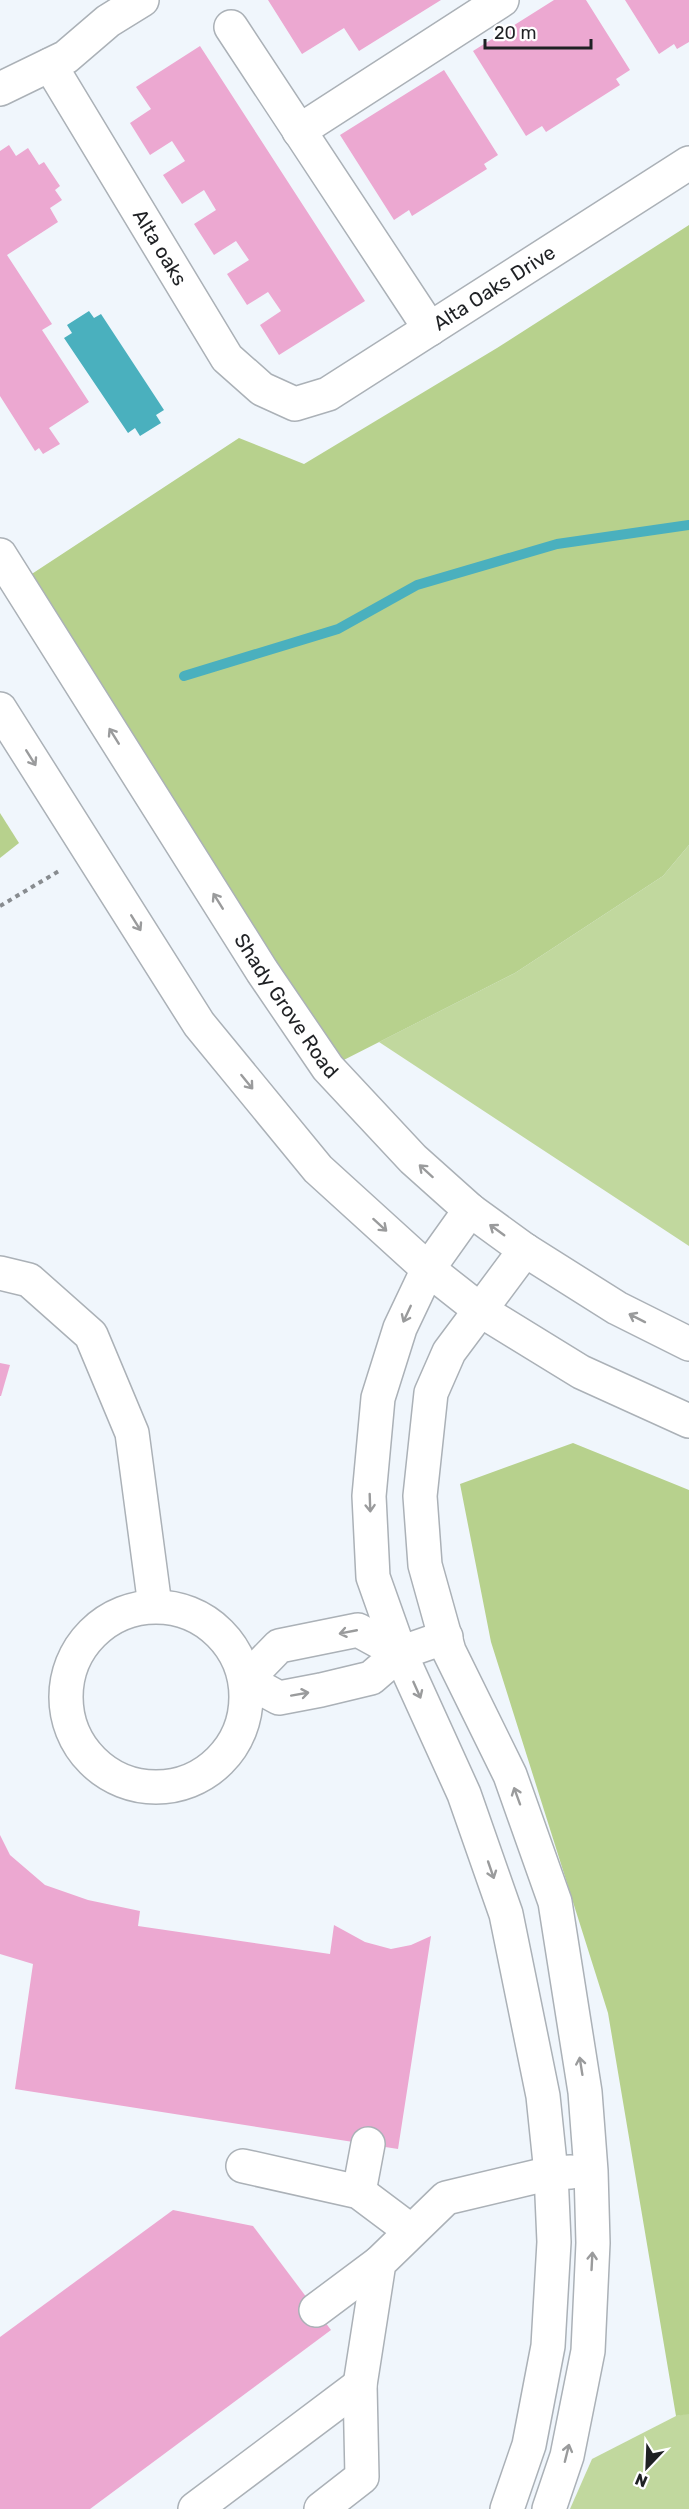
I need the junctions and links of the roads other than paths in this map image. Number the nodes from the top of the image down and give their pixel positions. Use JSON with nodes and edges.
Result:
{"nodes":[{"id":1,"x":142,"y":0,"type":"edge"},
{"id":2,"x":502,"y":0,"type":"edge"},
{"id":3,"x":231,"y":27,"type":"dead end"},
{"id":4,"x":50,"y":65,"type":"junction"},
{"id":5,"x":0,"y":89,"type":"edge"},
{"id":6,"x":299,"y":131,"type":"junction"},
{"id":7,"x":689,"y":163,"type":"edge"},
{"id":8,"x":430,"y":329,"type":"junction"},
{"id":9,"x":295,"y":404,"type":"joint"},
{"id":10,"x":0,"y":555,"type":"edge"},
{"id":11,"x":0,"y":709,"type":"edge"},
{"id":12,"x":470,"y":1210,"type":"junction"},
{"id":13,"x":525,"y":1250,"type":"junction"},
{"id":14,"x":428,"y":1269,"type":"junction"},
{"id":15,"x":0,"y":1273,"type":"edge"},
{"id":16,"x":480,"y":1310,"type":"junction"},
{"id":17,"x":689,"y":1344,"type":"edge"},
{"id":18,"x":689,"y":1421,"type":"edge"},
{"id":19,"x":155,"y":1606,"type":"junction"},
{"id":20,"x":446,"y":1637,"type":"junction"},
{"id":21,"x":400,"y":1653,"type":"junction"},
{"id":22,"x":246,"y":1680,"type":"junction"},
{"id":23,"x":368,"y":2144,"type":"dead end"},
{"id":24,"x":243,"y":2166,"type":"dead end"},
{"id":25,"x":591,"y":2171,"type":"junction"},
{"id":26,"x":551,"y":2173,"type":"junction"},
{"id":27,"x":359,"y":2192,"type":"junction"},
{"id":28,"x":411,"y":2231,"type":"junction"},
{"id":29,"x":379,"y":2263,"type":"junction"},
{"id":30,"x":316,"y":2310,"type":"dead end"},
{"id":31,"x":360,"y":2385,"type":"junction"},
{"id":32,"x":195,"y":2509,"type":"edge"},
{"id":33,"x":321,"y":2509,"type":"edge"},
{"id":34,"x":507,"y":2509,"type":"edge"},
{"id":35,"x":549,"y":2509,"type":"edge"}],
"edges":[{"from":1,"to":4,"type":"street"},
{"from":2,"to":6,"type":"street"},
{"from":3,"to":6,"type":"street"},
{"from":4,"to":5,"type":"street"},
{"from":4,"to":9,"type":"street","name":"Alta oaks"},
{"from":6,"to":8,"type":"street"},
{"from":7,"to":8,"type":"street","name":"Alta Oaks Drive"},
{"from":8,"to":9,"type":"street","name":"Alta Oaks Drive"},
{"from":12,"to":10,"type":"street","name":"Shady Grove Road","one_way":true},
{"from":11,"to":14,"type":"street","one_way":true},
{"from":13,"to":12,"type":"street","name":"Shady Grove Road","one_way":true},
{"from":12,"to":14,"type":"street"},
{"from":13,"to":16,"type":"street"},
{"from":17,"to":13,"type":"street","name":"Shady Grove Road","one_way":true},
{"from":14,"to":16,"type":"street"},
{"from":14,"to":21,"type":"street","one_way":true},
{"from":15,"to":19,"type":"street"},
{"from":16,"to":18,"type":"street"},
{"from":16,"to":20,"type":"street"},
{"from":19,"to":22,"type":"street"},
{"from":19,"to":22,"type":"street"},
{"from":20,"to":21,"type":"street"},
{"from":25,"to":20,"type":"street","one_way":true},
{"from":22,"to":21,"type":"street","one_way":true},
{"from":21,"to":22,"type":"street","one_way":true},
{"from":21,"to":26,"type":"street","one_way":true},
{"from":23,"to":27,"type":"street"},
{"from":24,"to":27,"type":"street"},
{"from":25,"to":26,"type":"street"},
{"from":35,"to":25,"type":"street","one_way":true},
{"from":26,"to":28,"type":"street"},
{"from":26,"to":34,"type":"street"},
{"from":27,"to":28,"type":"street"},
{"from":28,"to":29,"type":"street"},
{"from":29,"to":30,"type":"street"},
{"from":29,"to":31,"type":"street"},
{"from":31,"to":32,"type":"street"},
{"from":31,"to":33,"type":"street"}]}
